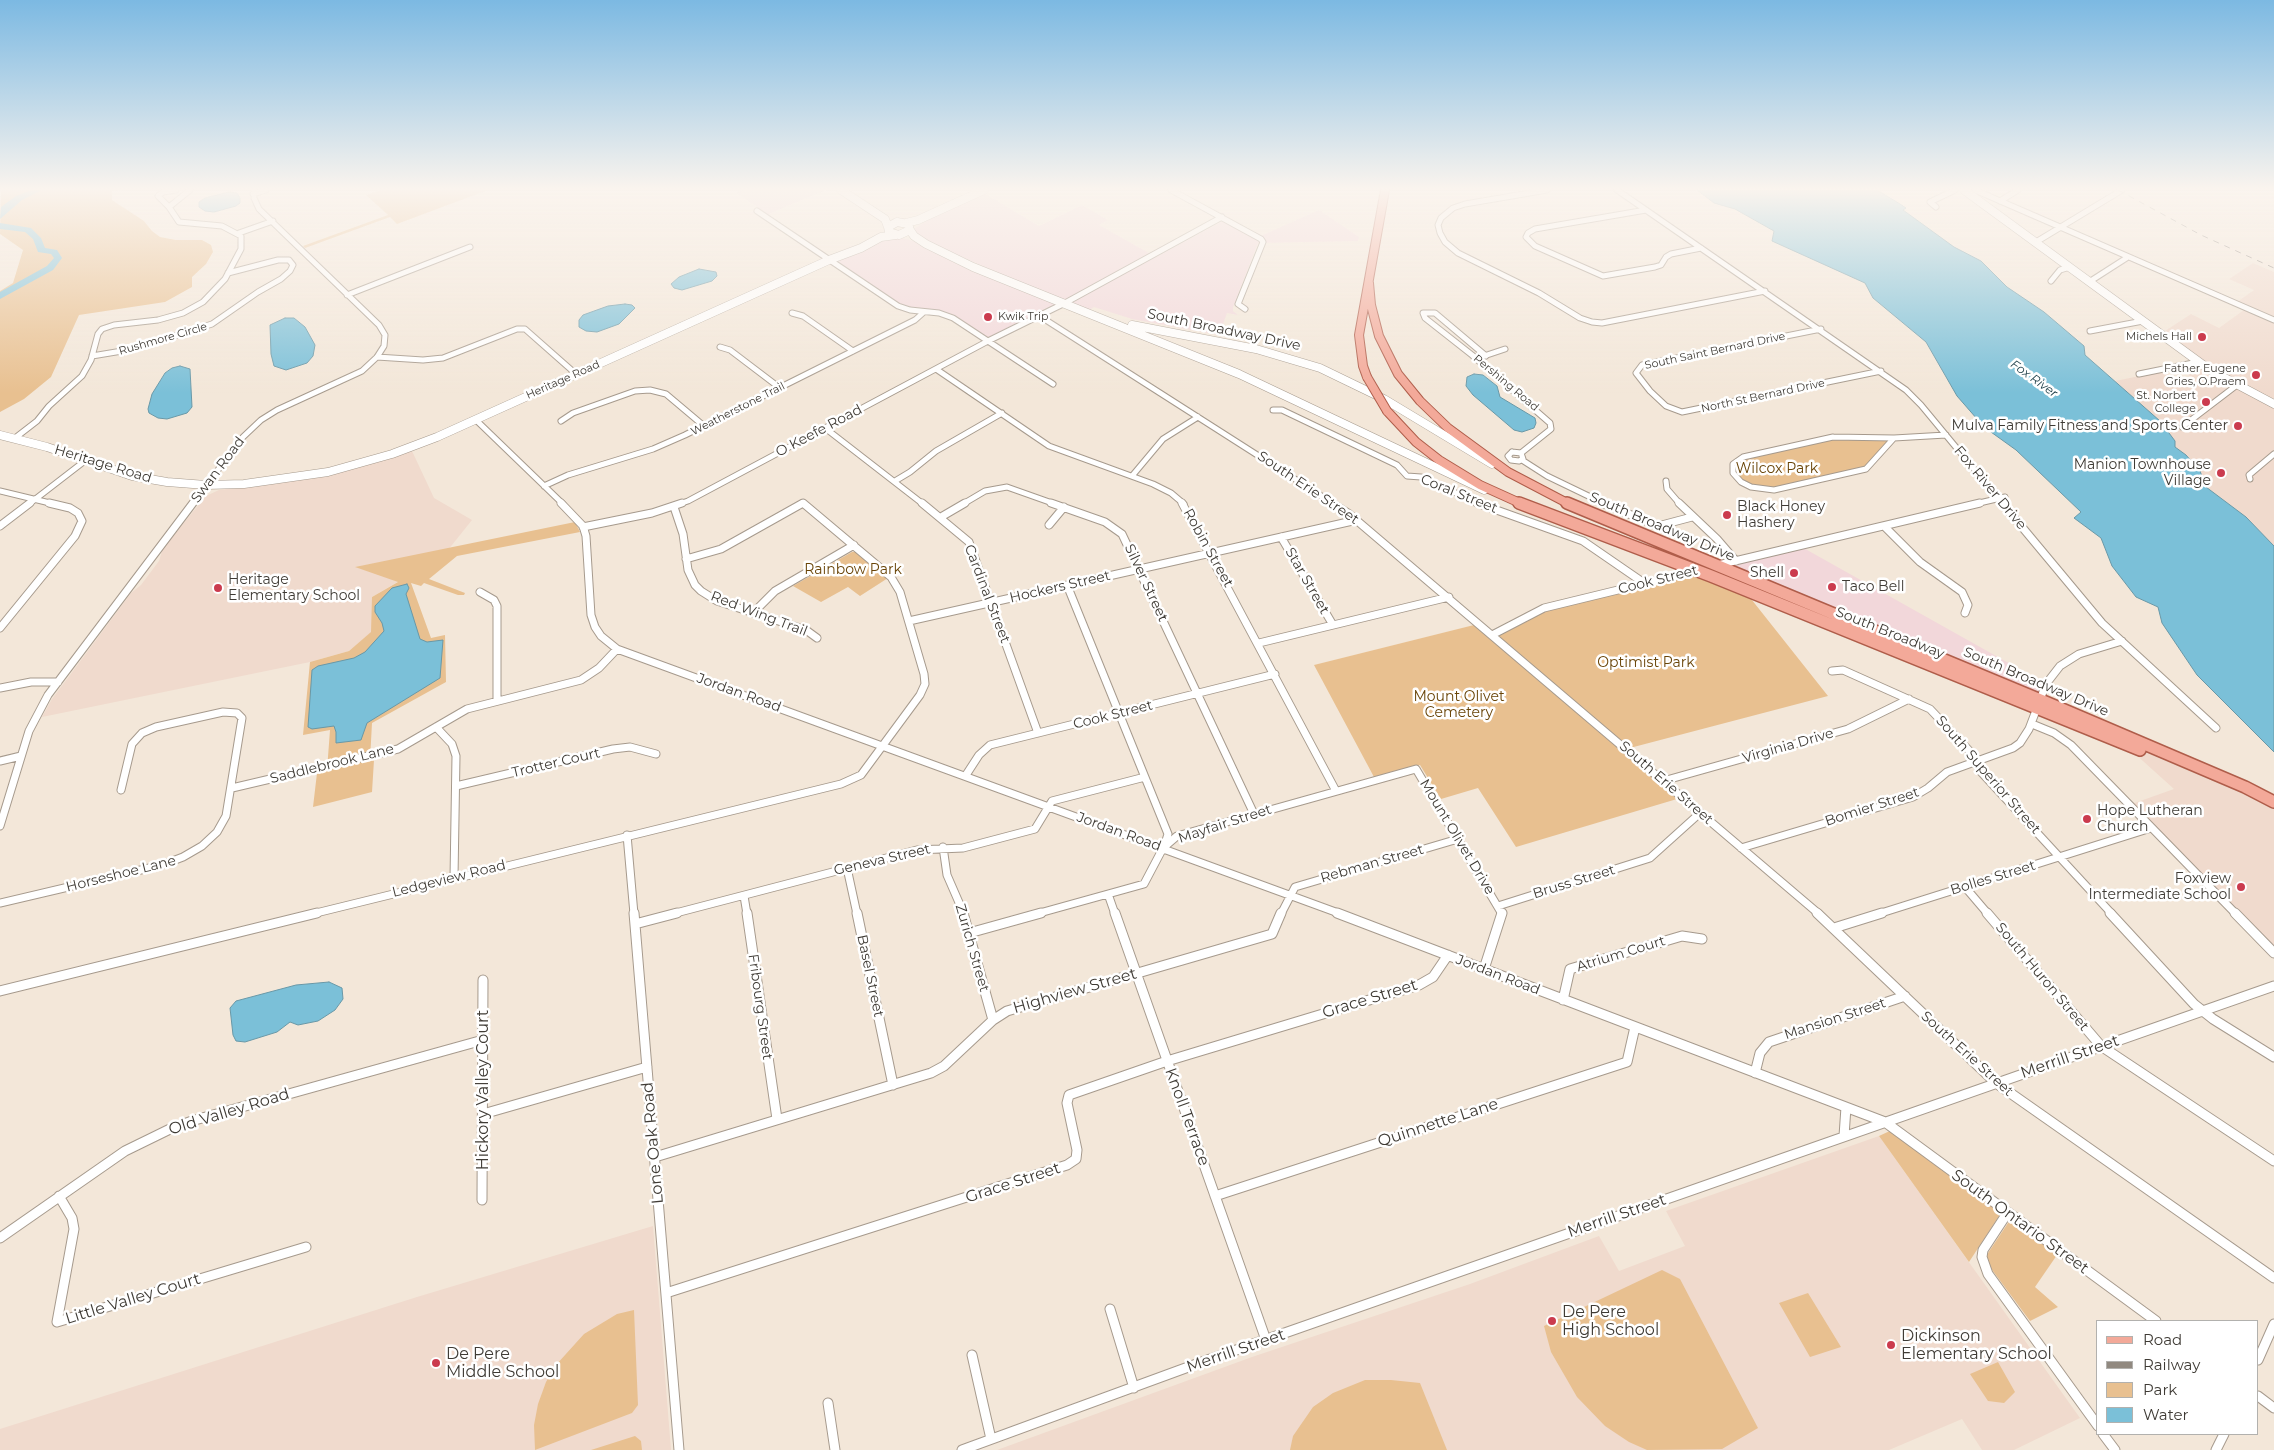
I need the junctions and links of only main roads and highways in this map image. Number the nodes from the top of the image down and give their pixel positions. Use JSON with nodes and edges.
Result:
{"nodes":[{"id":1,"x":834,"y":258,"type":"edge"},
{"id":2,"x":954,"y":258,"type":"edge"},
{"id":3,"x":1374,"y":258,"type":"edge"},
{"id":4,"x":2057,"y":258,"type":"edge"},
{"id":5,"x":1369,"y":282,"type":"junction"},
{"id":6,"x":1094,"y":315,"type":"junction"},
{"id":7,"x":2274,"y":404,"type":"edge"},
{"id":8,"x":0,"y":435,"type":"edge"},
{"id":9,"x":1508,"y":472,"type":"junction"},
{"id":10,"x":1522,"y":504,"type":"junction"},
{"id":11,"x":2039,"y":704,"type":"junction"},
{"id":12,"x":2274,"y":803,"type":"edge"}],
"edges":[{"from":1,"to":8,"type":"main road","name":"Heritage Road"},
{"from":2,"to":6,"type":"main road","name":"South Broadway Drive"},
{"from":3,"to":5,"type":"main road","name":"South Broadway"},
{"from":4,"to":7,"type":"main road"},
{"from":5,"to":9,"type":"main road"},
{"from":5,"to":10,"type":"main road","name":"South Broadway","bridge":true},
{"from":6,"to":9,"type":"main road","name":"South Broadway Drive"},
{"from":6,"to":10,"type":"main road","name":"South Broadway Drive"},
{"from":9,"to":11,"type":"main road","name":"South Broadway Drive"},
{"from":10,"to":11,"type":"main road","name":"South Broadway"},
{"from":11,"to":12,"type":"main road","name":"South Broadway Drive"}]}
